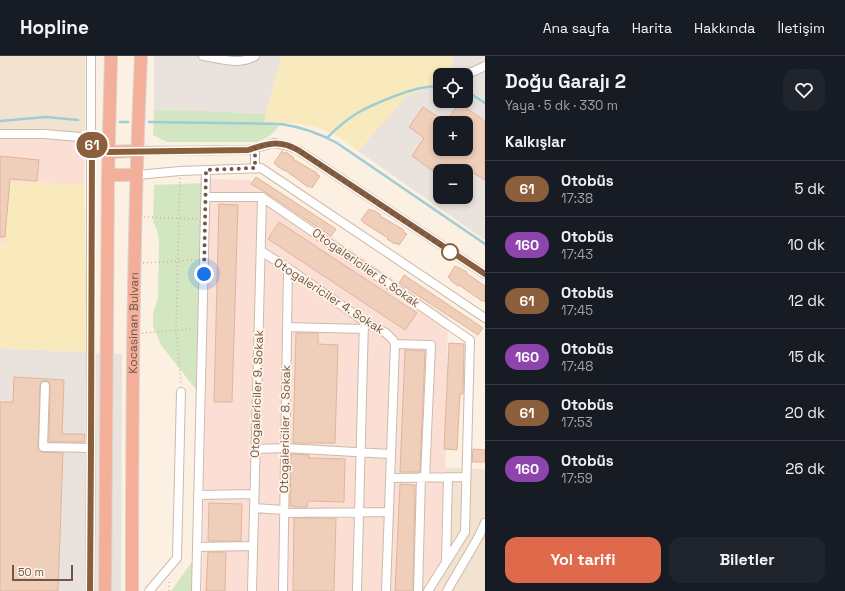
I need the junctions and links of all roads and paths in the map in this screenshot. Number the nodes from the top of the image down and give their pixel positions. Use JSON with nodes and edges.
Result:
{"nodes":[{"id":1,"x":92,"y":56,"type":"edge"},
{"id":2,"x":111,"y":56,"type":"edge"},
{"id":3,"x":141,"y":56,"type":"edge"},
{"id":4,"x":203,"y":56,"type":"edge"},
{"id":5,"x":255,"y":56,"type":"edge"},
{"id":6,"x":485,"y":66,"type":"edge"},
{"id":7,"x":473,"y":72,"type":"edge"},
{"id":8,"x":0,"y":134,"type":"edge"},
{"id":9,"x":92,"y":138,"type":"junction"},
{"id":10,"x":255,"y":148,"type":"junction"},
{"id":11,"x":138,"y":151,"type":"junction"},
{"id":12,"x":108,"y":152,"type":"junction"},
{"id":13,"x":255,"y":168,"type":"junction"},
{"id":14,"x":206,"y":170,"type":"junction"},
{"id":15,"x":180,"y":171,"type":"junction"},
{"id":16,"x":108,"y":175,"type":"junction"},
{"id":17,"x":137,"y":175,"type":"junction"},
{"id":18,"x":262,"y":197,"type":"junction"},
{"id":19,"x":206,"y":198,"type":"junction"},
{"id":20,"x":136,"y":217,"type":"junction"},
{"id":21,"x":179,"y":219,"type":"junction"},
{"id":22,"x":205,"y":220,"type":"junction"},
{"id":23,"x":261,"y":251,"type":"junction"},
{"id":24,"x":204,"y":260,"type":"junction"},
{"id":25,"x":178,"y":261,"type":"junction"},
{"id":26,"x":136,"y":264,"type":"junction"},
{"id":27,"x":288,"y":268,"type":"junction"},
{"id":28,"x":485,"y":274,"type":"edge"},
{"id":29,"x":485,"y":318,"type":"edge"},
{"id":30,"x":364,"y":325,"type":"junction"},
{"id":31,"x":287,"y":327,"type":"junction"},
{"id":32,"x":202,"y":328,"type":"junction"},
{"id":33,"x":176,"y":330,"type":"junction"},
{"id":34,"x":134,"y":333,"type":"junction"},
{"id":35,"x":394,"y":344,"type":"junction"},
{"id":36,"x":45,"y":386,"type":"dead end"},
{"id":37,"x":181,"y":392,"type":"joint"},
{"id":38,"x":91,"y":448,"type":"junction"},
{"id":39,"x":256,"y":448,"type":"junction"},
{"id":40,"x":285,"y":448,"type":"junction"},
{"id":41,"x":360,"y":452,"type":"junction"},
{"id":42,"x":390,"y":454,"type":"junction"},
{"id":43,"x":466,"y":476,"type":"junction"},
{"id":44,"x":423,"y":477,"type":"junction"},
{"id":45,"x":448,"y":477,"type":"junction"},
{"id":46,"x":390,"y":478,"type":"junction"},
{"id":47,"x":254,"y":494,"type":"junction"},
{"id":48,"x":198,"y":495,"type":"junction"},
{"id":49,"x":254,"y":508,"type":"junction"},
{"id":50,"x":284,"y":511,"type":"junction"},
{"id":51,"x":359,"y":512,"type":"junction"},
{"id":52,"x":388,"y":512,"type":"junction"},
{"id":53,"x":485,"y":523,"type":"edge"},
{"id":54,"x":485,"y":530,"type":"edge"},
{"id":55,"x":479,"y":536,"type":"junction"},
{"id":56,"x":253,"y":546,"type":"junction"},
{"id":57,"x":197,"y":547,"type":"junction"},
{"id":58,"x":446,"y":562,"type":"junction"},
{"id":59,"x":90,"y":591,"type":"edge"},
{"id":60,"x":104,"y":591,"type":"edge"},
{"id":61,"x":132,"y":591,"type":"edge"},
{"id":62,"x":149,"y":591,"type":"edge"},
{"id":63,"x":196,"y":591,"type":"edge"},
{"id":64,"x":252,"y":591,"type":"edge"},
{"id":65,"x":283,"y":591,"type":"edge"},
{"id":66,"x":357,"y":591,"type":"edge"},
{"id":67,"x":386,"y":591,"type":"edge"},
{"id":68,"x":418,"y":591,"type":"edge"},
{"id":69,"x":428,"y":591,"type":"edge"},
{"id":70,"x":449,"y":591,"type":"edge"}],
"edges":[{"from":1,"to":9,"type":"street"},
{"from":2,"to":12,"type":"highway"},
{"from":3,"to":11,"type":"highway","name":"Kocasinan Bulvarı"},
{"from":4,"to":5,"type":"street"},
{"from":6,"to":7,"type":"street"},
{"from":8,"to":9,"type":"street"},
{"from":9,"to":12,"type":"street"},
{"from":9,"to":38,"type":"street"},
{"from":10,"to":11,"type":"street"},
{"from":10,"to":13,"type":"street"},
{"from":10,"to":28,"type":"street"},
{"from":11,"to":12,"type":"highway"},
{"from":11,"to":17,"type":"highway","name":"Kocasinan Bulvarı"},
{"from":12,"to":16,"type":"highway"},
{"from":13,"to":14,"type":"street"},
{"from":13,"to":29,"type":"street"},
{"from":14,"to":15,"type":"street"},
{"from":14,"to":19,"type":"street"},
{"from":15,"to":17,"type":"street"},
{"from":15,"to":21,"type":"path"},
{"from":16,"to":17,"type":"highway"},
{"from":16,"to":60,"type":"highway"},
{"from":17,"to":20,"type":"highway","name":"Kocasinan Bulvarı"},
{"from":18,"to":19,"type":"street"},
{"from":18,"to":23,"type":"street","name":"Otogalericiler 9. Sokak"},
{"from":18,"to":43,"type":"street","name":"Otogalericiler 5. Sokak"},
{"from":19,"to":22,"type":"street"},
{"from":20,"to":21,"type":"path"},
{"from":20,"to":26,"type":"highway","name":"Kocasinan Bulvarı"},
{"from":21,"to":22,"type":"path"},
{"from":21,"to":25,"type":"path"},
{"from":22,"to":24,"type":"street"},
{"from":23,"to":27,"type":"street","name":"Otogalericiler 4. Sokak"},
{"from":23,"to":39,"type":"street","name":"Otogalericiler 9. Sokak"},
{"from":24,"to":25,"type":"path"},
{"from":24,"to":32,"type":"street"},
{"from":25,"to":26,"type":"path"},
{"from":25,"to":33,"type":"path"},
{"from":26,"to":34,"type":"highway","name":"Kocasinan Bulvarı"},
{"from":27,"to":30,"type":"street","name":"Otogalericiler 4. Sokak"},
{"from":27,"to":31,"type":"street","name":"Otogalericiler 8. Sokak"},
{"from":30,"to":31,"type":"street"},
{"from":30,"to":35,"type":"street","name":"Otogalericiler 4. Sokak"},
{"from":30,"to":41,"type":"street"},
{"from":31,"to":40,"type":"street","name":"Otogalericiler 8. Sokak"},
{"from":32,"to":33,"type":"path"},
{"from":32,"to":48,"type":"street"},
{"from":33,"to":34,"type":"path"},
{"from":33,"to":37,"type":"path"},
{"from":34,"to":61,"type":"highway","name":"Kocasinan Bulvarı"},
{"from":35,"to":42,"type":"street"},
{"from":35,"to":44,"type":"street"},
{"from":36,"to":38,"type":"street"},
{"from":37,"to":62,"type":"street"},
{"from":38,"to":59,"type":"street"},
{"from":39,"to":40,"type":"street"},
{"from":39,"to":47,"type":"street","name":"Otogalericiler 9. Sokak"},
{"from":40,"to":41,"type":"street"},
{"from":40,"to":50,"type":"street","name":"Otogalericiler 8. Sokak"},
{"from":41,"to":42,"type":"street"},
{"from":41,"to":51,"type":"street"},
{"from":42,"to":46,"type":"street"},
{"from":43,"to":45,"type":"street"},
{"from":43,"to":58,"type":"street"},
{"from":44,"to":45,"type":"street"},
{"from":44,"to":46,"type":"street"},
{"from":44,"to":68,"type":"street"},
{"from":45,"to":58,"type":"street"},
{"from":46,"to":52,"type":"street"},
{"from":47,"to":48,"type":"street"},
{"from":47,"to":49,"type":"street","name":"Otogalericiler 9. Sokak"},
{"from":48,"to":57,"type":"street"},
{"from":49,"to":50,"type":"street"},
{"from":49,"to":56,"type":"street","name":"Otogalericiler 9. Sokak"},
{"from":50,"to":51,"type":"street"},
{"from":50,"to":65,"type":"street","name":"Otogalericiler 8. Sokak"},
{"from":51,"to":52,"type":"street"},
{"from":51,"to":66,"type":"street"},
{"from":52,"to":67,"type":"street"},
{"from":53,"to":55,"type":"street"},
{"from":54,"to":55,"type":"street"},
{"from":55,"to":70,"type":"street"},
{"from":56,"to":57,"type":"street"},
{"from":56,"to":64,"type":"street","name":"Otogalericiler 9. Sokak"},
{"from":57,"to":63,"type":"street"},
{"from":58,"to":69,"type":"street"}]}
